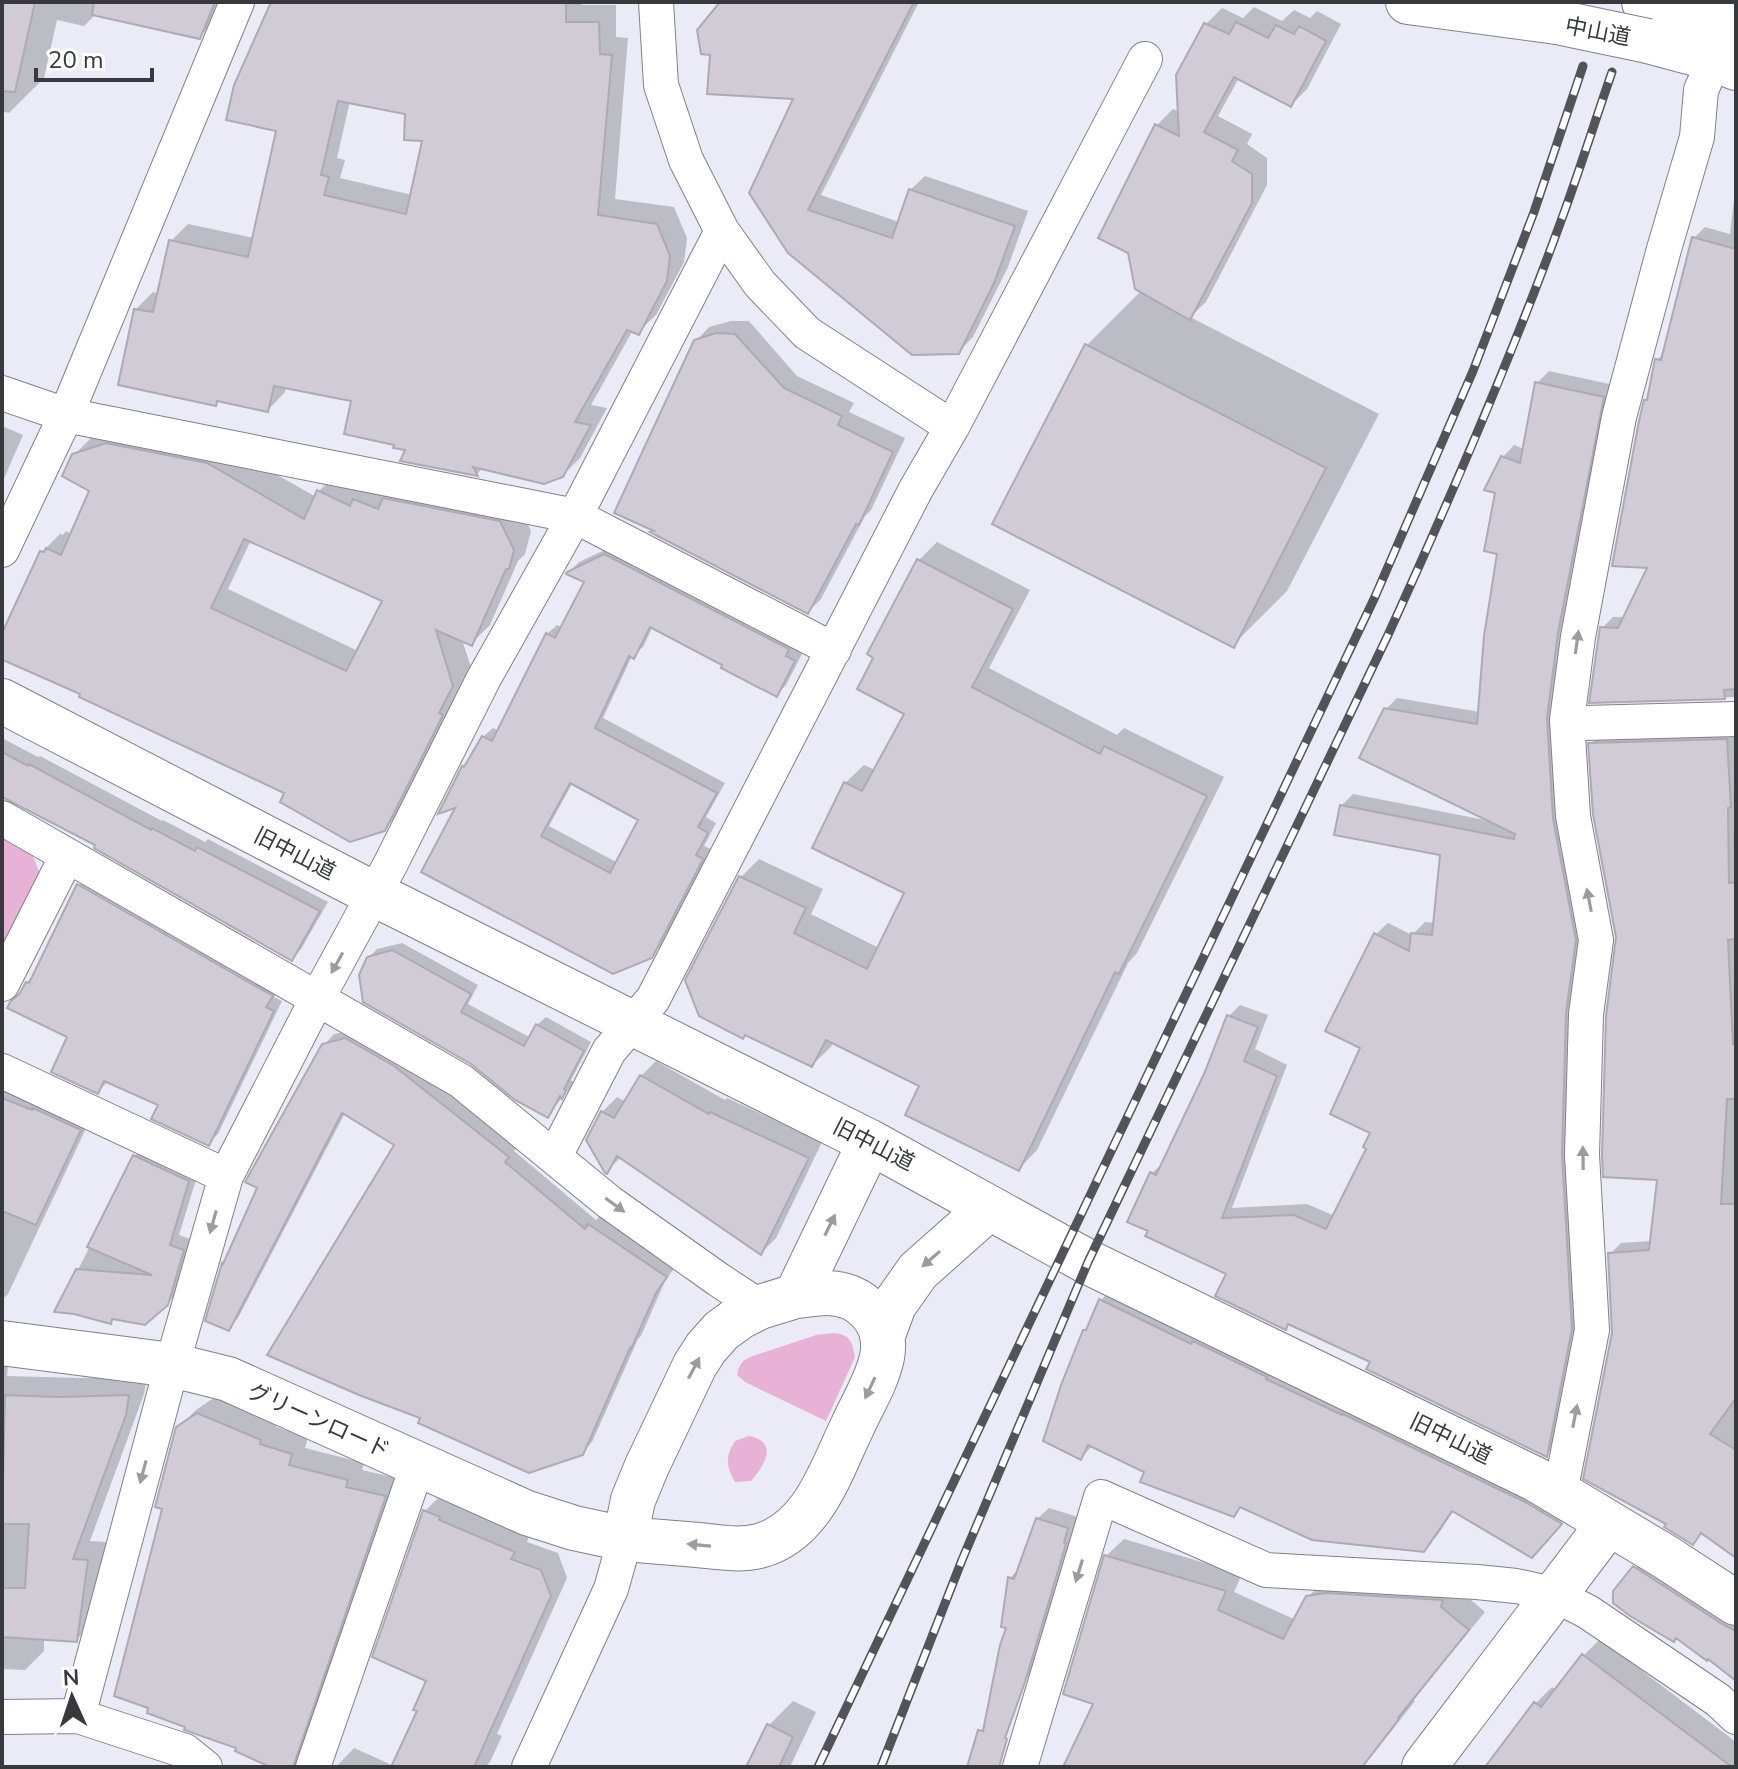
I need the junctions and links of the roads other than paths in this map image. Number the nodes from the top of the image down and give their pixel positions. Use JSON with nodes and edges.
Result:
{"nodes":[{"id":1,"x":237,"y":2,"type":"edge"},
{"id":2,"x":656,"y":2,"type":"edge"},
{"id":3,"x":1408,"y":2,"type":"edge"},
{"id":4,"x":1709,"y":2,"type":"edge"},
{"id":5,"x":1736,"y":10,"type":"edge"},
{"id":6,"x":1646,"y":21,"type":"edge"},
{"id":7,"x":1729,"y":51,"type":"edge"},
{"id":8,"x":1145,"y":59,"type":"dead end"},
{"id":9,"x":722,"y":231,"type":"junction"},
{"id":10,"x":2,"y":393,"type":"edge"},
{"id":11,"x":66,"y":415,"type":"junction"},
{"id":12,"x":952,"y":427,"type":"junction"},
{"id":13,"x":575,"y":516,"type":"junction"},
{"id":14,"x":2,"y":550,"type":"edge"},
{"id":15,"x":834,"y":650,"type":"junction"},
{"id":16,"x":2,"y":701,"type":"edge"},
{"id":17,"x":1736,"y":719,"type":"edge"},
{"id":18,"x":1567,"y":720,"type":"junction"},
{"id":19,"x":2,"y":818,"type":"edge"},
{"id":20,"x":67,"y":856,"type":"junction"},
{"id":21,"x":374,"y":894,"type":"junction"},
{"id":22,"x":2,"y":984,"type":"edge"},
{"id":23,"x":317,"y":999,"type":"junction"},
{"id":24,"x":632,"y":1022,"type":"junction"},
{"id":25,"x":2,"y":1071,"type":"edge"},
{"id":26,"x":870,"y":1142,"type":"junction"},
{"id":27,"x":555,"y":1156,"type":"junction"},
{"id":28,"x":226,"y":1176,"type":"junction"},
{"id":29,"x":989,"y":1208,"type":"junction"},
{"id":30,"x":778,"y":1301,"type":"junction"},
{"id":31,"x":883,"y":1335,"type":"junction"},
{"id":32,"x":2,"y":1343,"type":"edge"},
{"id":33,"x":172,"y":1365,"type":"junction"},
{"id":34,"x":418,"y":1464,"type":"junction"},
{"id":35,"x":1560,"y":1493,"type":"junction"},
{"id":36,"x":1609,"y":1523,"type":"junction"},
{"id":37,"x":625,"y":1539,"type":"junction"},
{"id":38,"x":1553,"y":1594,"type":"junction"},
{"id":39,"x":1736,"y":1603,"type":"edge"},
{"id":40,"x":78,"y":1716,"type":"junction"},
{"id":41,"x":2,"y":1717,"type":"edge"},
{"id":42,"x":1736,"y":1717,"type":"edge"},
{"id":43,"x":195,"y":1759,"type":"edge"},
{"id":44,"x":313,"y":1767,"type":"edge"},
{"id":45,"x":529,"y":1767,"type":"edge"},
{"id":46,"x":1020,"y":1767,"type":"edge"},
{"id":47,"x":1424,"y":1767,"type":"edge"}],
"edges":[{"from":1,"to":11,"type":"street"},
{"from":2,"to":9,"type":"street"},
{"from":3,"to":6,"type":"main road","name":"中山道","bridge":true},
{"from":4,"to":5,"type":"main road"},
{"from":6,"to":7,"type":"main road","name":"中山道"},
{"from":18,"to":7,"type":"street","one_way":true},
{"from":8,"to":12,"type":"street"},
{"from":9,"to":12,"type":"street"},
{"from":9,"to":13,"type":"street"},
{"from":10,"to":11,"type":"street"},
{"from":11,"to":13,"type":"street"},
{"from":11,"to":14,"type":"street"},
{"from":12,"to":15,"type":"street"},
{"from":13,"to":15,"type":"street"},
{"from":13,"to":21,"type":"street"},
{"from":15,"to":24,"type":"street"},
{"from":16,"to":21,"type":"main road","name":"旧中山道"},
{"from":17,"to":18,"type":"street"},
{"from":35,"to":18,"type":"street","one_way":true},
{"from":19,"to":20,"type":"street"},
{"from":20,"to":22,"type":"street"},
{"from":20,"to":23,"type":"street"},
{"from":21,"to":23,"type":"street","one_way":true},
{"from":21,"to":24,"type":"main road","name":"旧中山道"},
{"from":23,"to":27,"type":"street"},
{"from":23,"to":28,"type":"street"},
{"from":24,"to":26,"type":"main road","name":"旧中山道"},
{"from":24,"to":27,"type":"street"},
{"from":25,"to":28,"type":"street"},
{"from":26,"to":29,"type":"main road","name":"旧中山道"},
{"from":30,"to":26,"type":"main road","one_way":true},
{"from":27,"to":30,"type":"street","one_way":true},
{"from":28,"to":33,"type":"street","one_way":true},
{"from":29,"to":31,"type":"main road","name":"グリーンロード","one_way":true},
{"from":29,"to":35,"type":"main road","name":"旧中山道"},
{"from":30,"to":31,"type":"main road"},
{"from":37,"to":30,"type":"main road","one_way":true},
{"from":31,"to":37,"type":"main road","name":"グリーンロード","one_way":true},
{"from":32,"to":33,"type":"main road","name":"グリーンロード"},
{"from":33,"to":34,"type":"main road","name":"グリーンロード"},
{"from":33,"to":40,"type":"street","one_way":true},
{"from":34,"to":37,"type":"main road","name":"グリーンロード"},
{"from":34,"to":44,"type":"street"},
{"from":35,"to":36,"type":"main road","name":"旧中山道"},
{"from":36,"to":38,"type":"main road"},
{"from":36,"to":39,"type":"main road","name":"旧中山道"},
{"from":37,"to":45,"type":"street"},
{"from":38,"to":42,"type":"street"},
{"from":38,"to":46,"type":"street","one_way":true},
{"from":38,"to":47,"type":"main road"},
{"from":40,"to":41,"type":"street"},
{"from":40,"to":43,"type":"street"}]}
